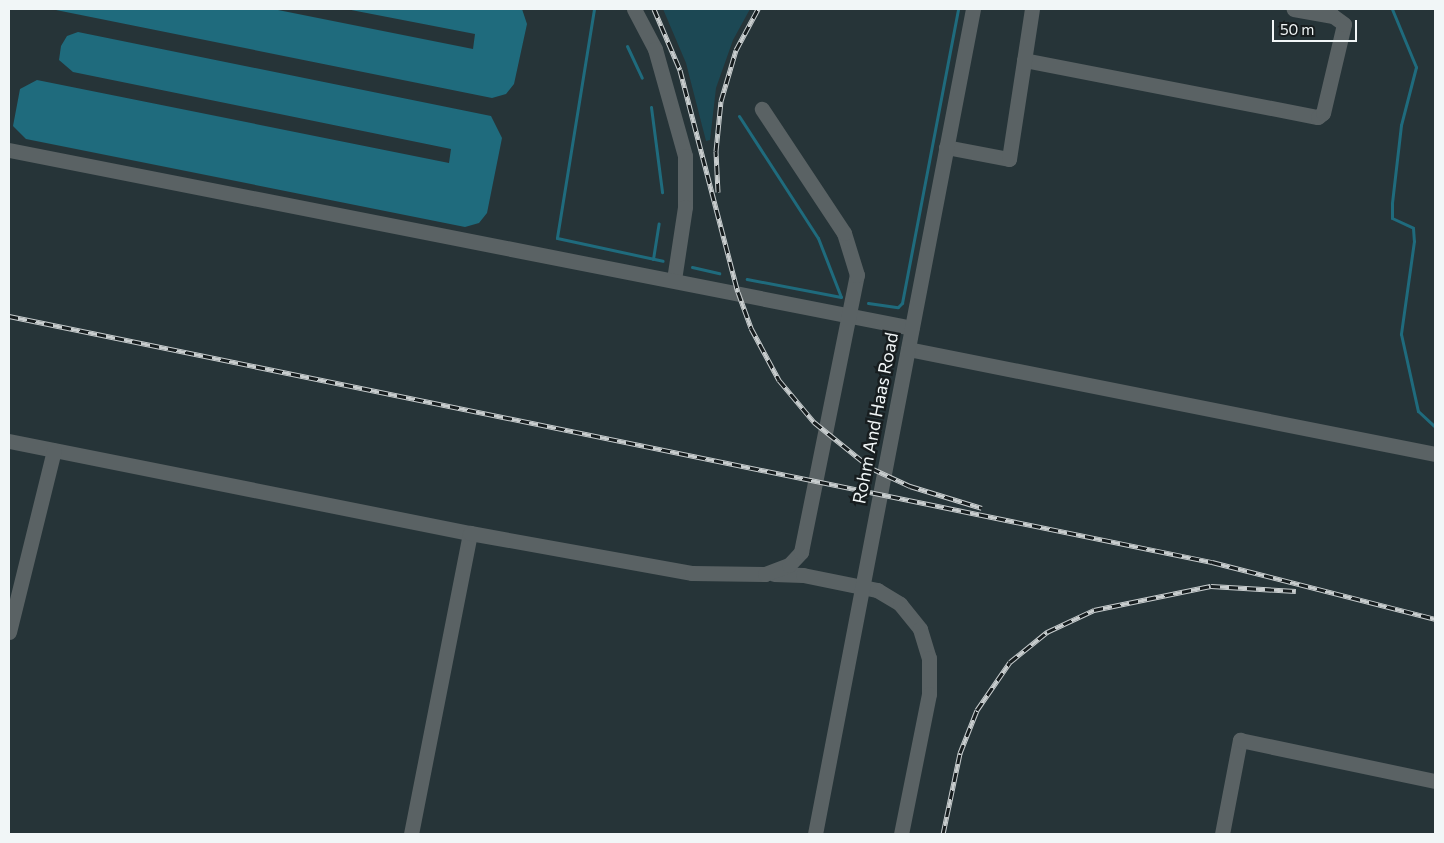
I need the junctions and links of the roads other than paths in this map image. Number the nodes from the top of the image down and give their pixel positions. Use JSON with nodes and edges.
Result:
{"nodes":[{"id":1,"x":634,"y":9,"type":"edge"},
{"id":2,"x":973,"y":9,"type":"edge"},
{"id":3,"x":1032,"y":9,"type":"edge"},
{"id":4,"x":1294,"y":9,"type":"edge"},
{"id":5,"x":1024,"y":60,"type":"junction"},
{"id":6,"x":762,"y":109,"type":"dead end"},
{"id":7,"x":946,"y":147,"type":"junction"},
{"id":8,"x":9,"y":150,"type":"edge"},
{"id":9,"x":674,"y":280,"type":"junction"},
{"id":10,"x":850,"y":315,"type":"junction"},
{"id":11,"x":912,"y":328,"type":"junction"},
{"id":12,"x":908,"y":349,"type":"junction"},
{"id":13,"x":9,"y":441,"type":"edge"},
{"id":14,"x":54,"y":450,"type":"junction"},
{"id":15,"x":1435,"y":454,"type":"edge"},
{"id":16,"x":470,"y":533,"type":"junction"},
{"id":17,"x":765,"y":574,"type":"junction"},
{"id":18,"x":861,"y":586,"type":"junction"},
{"id":19,"x":9,"y":632,"type":"edge"},
{"id":20,"x":1435,"y":781,"type":"edge"},
{"id":21,"x":411,"y":834,"type":"edge"},
{"id":22,"x":815,"y":834,"type":"edge"},
{"id":23,"x":901,"y":834,"type":"edge"},
{"id":24,"x":1222,"y":834,"type":"edge"}],
"edges":[{"from":1,"to":9,"type":"street"},
{"from":2,"to":7,"type":"street","name":"Rohm And Haas Road"},
{"from":3,"to":5,"type":"street"},
{"from":4,"to":5,"type":"street"},
{"from":5,"to":7,"type":"street"},
{"from":6,"to":10,"type":"street"},
{"from":7,"to":11,"type":"street","name":"Rohm And Haas Road"},
{"from":8,"to":9,"type":"street"},
{"from":9,"to":10,"type":"street"},
{"from":10,"to":11,"type":"street"},
{"from":10,"to":17,"type":"street"},
{"from":11,"to":12,"type":"street","name":"Rohm And Haas Road"},
{"from":12,"to":15,"type":"street"},
{"from":12,"to":18,"type":"street","name":"Rohm And Haas Road"},
{"from":13,"to":14,"type":"street"},
{"from":14,"to":16,"type":"street"},
{"from":14,"to":19,"type":"street"},
{"from":16,"to":17,"type":"street"},
{"from":16,"to":21,"type":"street"},
{"from":17,"to":18,"type":"street"},
{"from":18,"to":22,"type":"street","name":"Rohm And Haas Road"},
{"from":18,"to":23,"type":"street"},
{"from":20,"to":24,"type":"street"}]}
